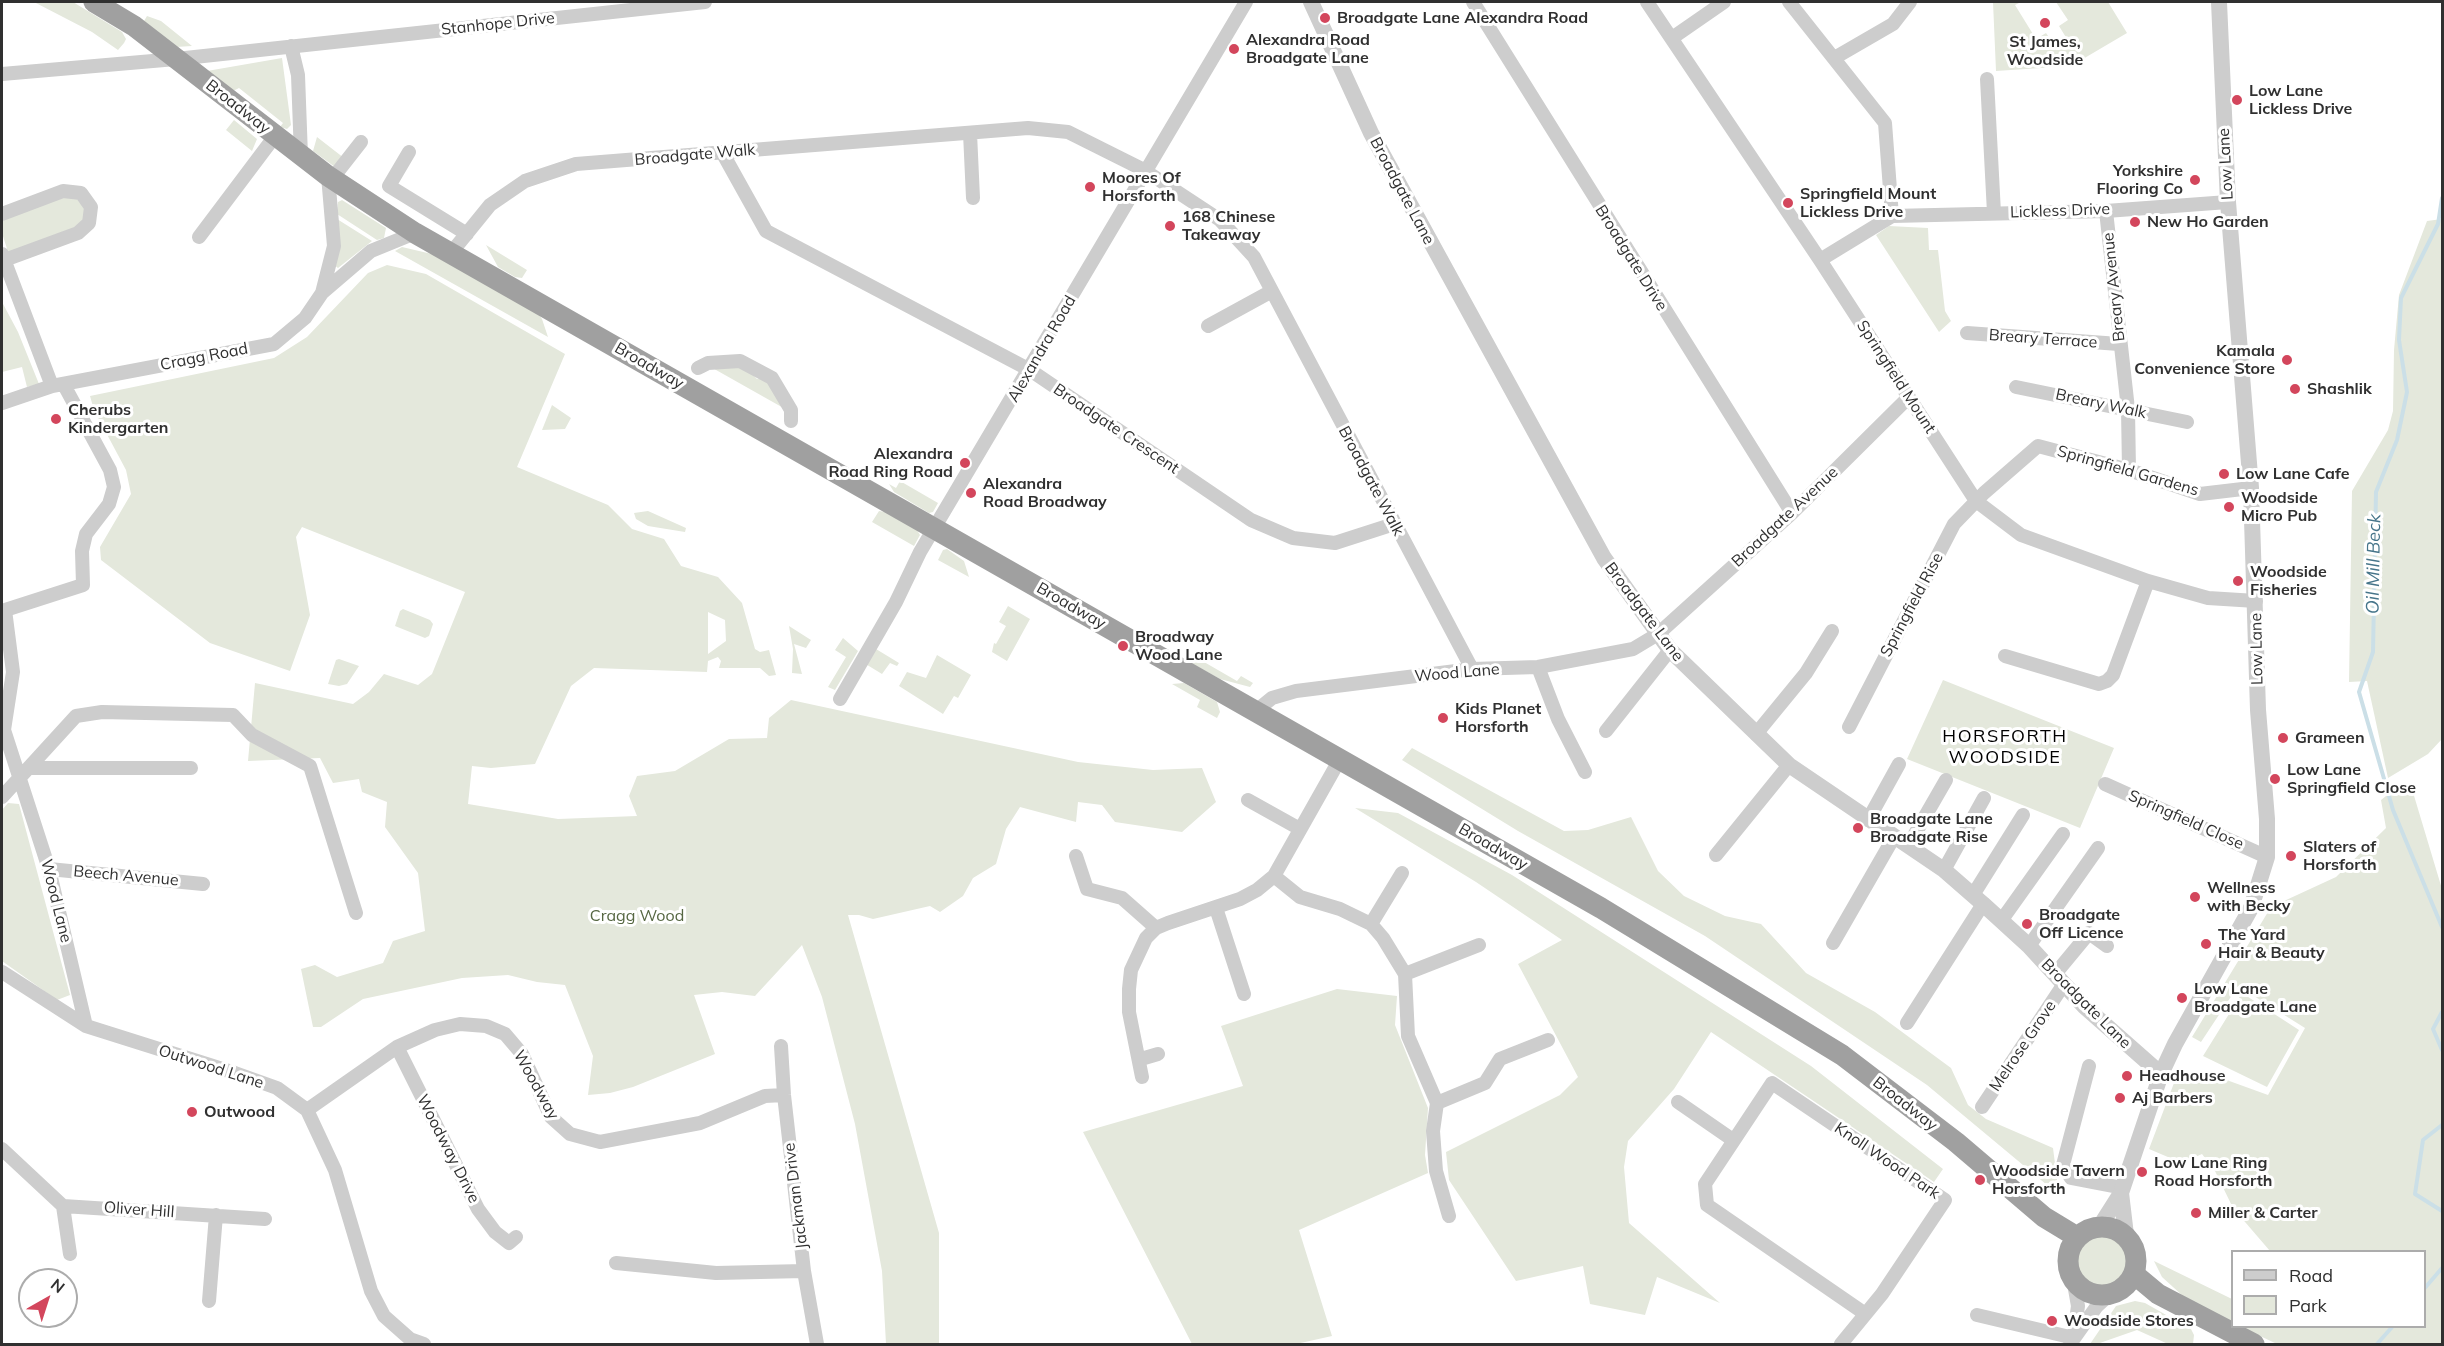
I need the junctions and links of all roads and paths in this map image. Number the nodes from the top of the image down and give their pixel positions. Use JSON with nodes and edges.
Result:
{"nodes":[{"id":1,"x":94,"y":2,"type":"edge"},
{"id":2,"x":705,"y":2,"type":"edge"},
{"id":3,"x":1246,"y":2,"type":"edge"},
{"id":4,"x":1311,"y":2,"type":"edge"},
{"id":5,"x":1473,"y":2,"type":"edge"},
{"id":6,"x":1647,"y":2,"type":"edge"},
{"id":7,"x":1724,"y":2,"type":"edge"},
{"id":8,"x":1788,"y":2,"type":"edge"},
{"id":9,"x":1911,"y":2,"type":"edge"},
{"id":10,"x":2219,"y":2,"type":"edge"},
{"id":11,"x":1672,"y":38,"type":"junction"},
{"id":12,"x":291,"y":46,"type":"junction"},
{"id":13,"x":1836,"y":57,"type":"junction"},
{"id":14,"x":176,"y":59,"type":"junction"},
{"id":15,"x":2,"y":74,"type":"edge"},
{"id":16,"x":1987,"y":79,"type":"dead end"},
{"id":17,"x":970,"y":133,"type":"junction"},
{"id":18,"x":275,"y":136,"type":"junction"},
{"id":19,"x":361,"y":142,"type":"dead end"},
{"id":20,"x":409,"y":152,"type":"dead end"},
{"id":21,"x":722,"y":152,"type":"junction"},
{"id":22,"x":301,"y":156,"type":"junction"},
{"id":23,"x":1144,"y":170,"type":"junction"},
{"id":24,"x":330,"y":177,"type":"junction"},
{"id":25,"x":389,"y":186,"type":"junction"},
{"id":26,"x":973,"y":198,"type":"dead end"},
{"id":27,"x":2228,"y":202,"type":"junction"},
{"id":28,"x":376,"y":207,"type":"junction"},
{"id":29,"x":2106,"y":211,"type":"junction"},
{"id":30,"x":1994,"y":213,"type":"junction"},
{"id":31,"x":2,"y":214,"type":"edge"},
{"id":32,"x":1892,"y":216,"type":"junction"},
{"id":33,"x":415,"y":233,"type":"junction"},
{"id":34,"x":467,"y":234,"type":"junction"},
{"id":35,"x":199,"y":237,"type":"dead end"},
{"id":36,"x":451,"y":253,"type":"junction"},
{"id":37,"x":2,"y":258,"type":"edge"},
{"id":38,"x":1820,"y":260,"type":"junction"},
{"id":39,"x":1272,"y":291,"type":"junction"},
{"id":40,"x":322,"y":293,"type":"junction"},
{"id":41,"x":1208,"y":326,"type":"dead end"},
{"id":42,"x":1967,"y":333,"type":"dead end"},
{"id":43,"x":2119,"y":344,"type":"junction"},
{"id":44,"x":698,"y":368,"type":"dead end"},
{"id":45,"x":1030,"y":370,"type":"junction"},
{"id":46,"x":58,"y":386,"type":"junction"},
{"id":47,"x":2016,"y":387,"type":"dead end"},
{"id":48,"x":1909,"y":397,"type":"junction"},
{"id":49,"x":2,"y":403,"type":"edge"},
{"id":50,"x":2128,"y":409,"type":"junction"},
{"id":51,"x":791,"y":421,"type":"dead end"},
{"id":52,"x":2187,"y":422,"type":"dead end"},
{"id":53,"x":2129,"y":470,"type":"junction"},
{"id":54,"x":2251,"y":488,"type":"junction"},
{"id":55,"x":1981,"y":496,"type":"junction"},
{"id":56,"x":1792,"y":513,"type":"junction"},
{"id":57,"x":1394,"y":524,"type":"junction"},
{"id":58,"x":936,"y":529,"type":"junction"},
{"id":59,"x":2148,"y":581,"type":"junction"},
{"id":60,"x":2256,"y":601,"type":"junction"},
{"id":61,"x":3,"y":611,"type":"edge"},
{"id":62,"x":1832,"y":631,"type":"dead end"},
{"id":63,"x":1658,"y":634,"type":"junction"},
{"id":64,"x":1670,"y":650,"type":"junction"},
{"id":65,"x":2005,"y":656,"type":"dead end"},
{"id":66,"x":1538,"y":667,"type":"junction"},
{"id":67,"x":1472,"y":669,"type":"junction"},
{"id":68,"x":840,"y":699,"type":"dead end"},
{"id":69,"x":1256,"y":711,"type":"junction"},
{"id":70,"x":1849,"y":727,"type":"dead end"},
{"id":71,"x":1606,"y":731,"type":"dead end"},
{"id":72,"x":1756,"y":734,"type":"junction"},
{"id":73,"x":1340,"y":759,"type":"junction"},
{"id":74,"x":1899,"y":764,"type":"dead end"},
{"id":75,"x":1789,"y":765,"type":"junction"},
{"id":76,"x":191,"y":768,"type":"dead end"},
{"id":77,"x":25,"y":772,"type":"junction"},
{"id":78,"x":1584,"y":772,"type":"dead end"},
{"id":79,"x":1946,"y":780,"type":"dead end"},
{"id":80,"x":2105,"y":784,"type":"dead end"},
{"id":81,"x":2,"y":797,"type":"edge"},
{"id":82,"x":1984,"y":798,"type":"dead end"},
{"id":83,"x":1248,"y":800,"type":"dead end"},
{"id":84,"x":2023,"y":814,"type":"dead end"},
{"id":85,"x":1868,"y":820,"type":"junction"},
{"id":86,"x":1300,"y":829,"type":"junction"},
{"id":87,"x":2063,"y":834,"type":"dead end"},
{"id":88,"x":1901,"y":842,"type":"junction"},
{"id":89,"x":2098,"y":848,"type":"dead end"},
{"id":90,"x":1716,"y":855,"type":"dead end"},
{"id":91,"x":1076,"y":856,"type":"dead end"},
{"id":92,"x":2267,"y":857,"type":"junction"},
{"id":93,"x":49,"y":869,"type":"junction"},
{"id":94,"x":1944,"y":870,"type":"junction"},
{"id":95,"x":1402,"y":873,"type":"dead end"},
{"id":96,"x":1274,"y":876,"type":"junction"},
{"id":97,"x":203,"y":884,"type":"dead end"},
{"id":98,"x":1978,"y":899,"type":"junction"},
{"id":99,"x":1216,"y":908,"type":"junction"},
{"id":100,"x":356,"y":913,"type":"dead end"},
{"id":101,"x":2001,"y":921,"type":"junction"},
{"id":102,"x":1371,"y":924,"type":"junction"},
{"id":103,"x":1156,"y":928,"type":"junction"},
{"id":104,"x":1833,"y":943,"type":"dead end"},
{"id":105,"x":1479,"y":945,"type":"dead end"},
{"id":106,"x":2029,"y":946,"type":"junction"},
{"id":107,"x":2107,"y":946,"type":"dead end"},
{"id":108,"x":2,"y":972,"type":"edge"},
{"id":109,"x":1405,"y":974,"type":"junction"},
{"id":110,"x":2060,"y":979,"type":"junction"},
{"id":111,"x":1244,"y":994,"type":"dead end"},
{"id":112,"x":1907,"y":1023,"type":"dead end"},
{"id":113,"x":86,"y":1026,"type":"junction"},
{"id":114,"x":1548,"y":1040,"type":"dead end"},
{"id":115,"x":782,"y":1046,"type":"dead end"},
{"id":116,"x":397,"y":1047,"type":"junction"},
{"id":117,"x":1158,"y":1054,"type":"dead end"},
{"id":118,"x":1141,"y":1059,"type":"junction"},
{"id":119,"x":2089,"y":1066,"type":"dead end"},
{"id":120,"x":2161,"y":1074,"type":"junction"},
{"id":121,"x":1142,"y":1077,"type":"dead end"},
{"id":122,"x":784,"y":1095,"type":"junction"},
{"id":123,"x":1678,"y":1102,"type":"dead end"},
{"id":124,"x":1437,"y":1103,"type":"junction"},
{"id":125,"x":1982,"y":1107,"type":"dead end"},
{"id":126,"x":307,"y":1110,"type":"junction"},
{"id":127,"x":1733,"y":1140,"type":"junction"},
{"id":128,"x":2,"y":1149,"type":"edge"},
{"id":129,"x":2122,"y":1190,"type":"junction"},
{"id":130,"x":63,"y":1206,"type":"junction"},
{"id":131,"x":216,"y":1215,"type":"junction"},
{"id":132,"x":1449,"y":1216,"type":"dead end"},
{"id":133,"x":2044,"y":1217,"type":"junction"},
{"id":134,"x":265,"y":1219,"type":"dead end"},
{"id":135,"x":2100,"y":1226,"type":"junction"},
{"id":136,"x":2126,"y":1235,"type":"junction"},
{"id":137,"x":2077,"y":1237,"type":"junction"},
{"id":138,"x":511,"y":1243,"type":"dead end"},
{"id":139,"x":70,"y":1254,"type":"dead end"},
{"id":140,"x":616,"y":1263,"type":"dead end"},
{"id":141,"x":804,"y":1271,"type":"junction"},
{"id":142,"x":2070,"y":1271,"type":"junction"},
{"id":143,"x":2134,"y":1274,"type":"junction"},
{"id":144,"x":2114,"y":1293,"type":"junction"},
{"id":145,"x":2158,"y":1294,"type":"junction"},
{"id":146,"x":209,"y":1301,"type":"dead end"},
{"id":147,"x":1864,"y":1313,"type":"junction"},
{"id":148,"x":1977,"y":1315,"type":"dead end"},
{"id":149,"x":2072,"y":1341,"type":"edge"},
{"id":150,"x":424,"y":1344,"type":"edge"},
{"id":151,"x":817,"y":1344,"type":"edge"},
{"id":152,"x":1841,"y":1344,"type":"edge"},
{"id":153,"x":2254,"y":1344,"type":"edge"}],
"edges":[{"from":1,"to":14,"type":"highway","name":"Broadway"},
{"from":2,"to":12,"type":"street","name":"Stanhope Drive"},
{"from":3,"to":23,"type":"street","name":"Alexandra Road"},
{"from":4,"to":63,"type":"street","name":"Broadgate Lane"},
{"from":5,"to":56,"type":"street","name":"Broadgate Drive"},
{"from":6,"to":11,"type":"street","name":"Springfield Mount"},
{"from":7,"to":11,"type":"street"},
{"from":8,"to":13,"type":"street"},
{"from":9,"to":13,"type":"street"},
{"from":10,"to":27,"type":"street","name":"Low Lane"},
{"from":11,"to":38,"type":"street","name":"Springfield Mount"},
{"from":12,"to":14,"type":"street","name":"Stanhope Drive"},
{"from":12,"to":22,"type":"street"},
{"from":13,"to":32,"type":"street"},
{"from":14,"to":15,"type":"street","name":"Stanhope Drive"},
{"from":14,"to":18,"type":"highway","name":"Broadway"},
{"from":16,"to":30,"type":"street"},
{"from":17,"to":21,"type":"street","name":"Broadgate Walk"},
{"from":17,"to":23,"type":"street","name":"Broadgate Walk"},
{"from":17,"to":26,"type":"street"},
{"from":18,"to":22,"type":"highway","name":"Broadway"},
{"from":18,"to":35,"type":"street"},
{"from":19,"to":24,"type":"street"},
{"from":20,"to":25,"type":"street"},
{"from":21,"to":34,"type":"street","name":"Broadgate Walk"},
{"from":21,"to":45,"type":"street","name":"Broadgate Crescent"},
{"from":22,"to":24,"type":"highway","name":"Broadway"},
{"from":23,"to":39,"type":"street","name":"Broadgate Walk"},
{"from":23,"to":45,"type":"street","name":"Alexandra Road"},
{"from":24,"to":28,"type":"highway","name":"Broadway"},
{"from":24,"to":40,"type":"street","name":"Cragg Road"},
{"from":25,"to":28,"type":"street"},
{"from":25,"to":34,"type":"street"},
{"from":27,"to":29,"type":"street","name":"Lickless Drive"},
{"from":27,"to":54,"type":"street","name":"Low Lane"},
{"from":28,"to":33,"type":"highway","name":"Broadway"},
{"from":29,"to":30,"type":"street","name":"Lickless Drive"},
{"from":29,"to":43,"type":"street","name":"Breary Avenue"},
{"from":30,"to":32,"type":"street","name":"Lickless Drive"},
{"from":31,"to":37,"type":"street"},
{"from":32,"to":38,"type":"street"},
{"from":33,"to":36,"type":"highway","name":"Broadway"},
{"from":33,"to":40,"type":"street","name":"Cragg Road"},
{"from":34,"to":36,"type":"street","name":"Broadgate Walk"},
{"from":36,"to":58,"type":"highway","name":"Broadway"},
{"from":37,"to":46,"type":"street"},
{"from":38,"to":48,"type":"street","name":"Springfield Mount"},
{"from":39,"to":41,"type":"street"},
{"from":39,"to":57,"type":"street","name":"Broadgate Walk"},
{"from":40,"to":46,"type":"street","name":"Cragg Road"},
{"from":42,"to":43,"type":"street","name":"Breary Terrace"},
{"from":43,"to":50,"type":"street","name":"Breary Avenue"},
{"from":44,"to":51,"type":"street"},
{"from":45,"to":57,"type":"street","name":"Broadgate Crescent"},
{"from":45,"to":58,"type":"street","name":"Alexandra Road"},
{"from":46,"to":49,"type":"street","name":"Cragg Road"},
{"from":46,"to":61,"type":"street"},
{"from":47,"to":50,"type":"street","name":"Breary Walk"},
{"from":48,"to":55,"type":"street","name":"Springfield Mount"},
{"from":48,"to":56,"type":"street","name":"Broadgate Avenue"},
{"from":50,"to":52,"type":"street","name":"Breary Walk"},
{"from":50,"to":53,"type":"street","name":"Breary Avenue"},
{"from":53,"to":54,"type":"street","name":"Springfield Gardens"},
{"from":53,"to":55,"type":"street","name":"Springfield Gardens"},
{"from":54,"to":60,"type":"street","name":"Low Lane"},
{"from":55,"to":59,"type":"street","name":"Springfield Mount"},
{"from":55,"to":70,"type":"street","name":"Springfield Rise"},
{"from":56,"to":63,"type":"street","name":"Broadgate Avenue"},
{"from":57,"to":67,"type":"street","name":"Broadgate Walk"},
{"from":58,"to":68,"type":"street","name":"Alexandra Road"},
{"from":58,"to":69,"type":"highway","name":"Broadway"},
{"from":59,"to":60,"type":"street","name":"Springfield Mount"},
{"from":59,"to":65,"type":"street"},
{"from":60,"to":92,"type":"street","name":"Low Lane"},
{"from":61,"to":77,"type":"street","name":"Wood Lane"},
{"from":62,"to":72,"type":"street"},
{"from":63,"to":64,"type":"street","name":"Broadgate Lane"},
{"from":63,"to":66,"type":"street","name":"Wood Lane"},
{"from":64,"to":71,"type":"street"},
{"from":64,"to":72,"type":"street","name":"Broadgate Lane"},
{"from":66,"to":67,"type":"street","name":"Wood Lane"},
{"from":66,"to":78,"type":"street"},
{"from":67,"to":69,"type":"street","name":"Wood Lane"},
{"from":69,"to":73,"type":"highway","name":"Broadway"},
{"from":72,"to":75,"type":"street","name":"Broadgate Lane"},
{"from":73,"to":86,"type":"street"},
{"from":73,"to":133,"type":"highway","name":"Broadway"},
{"from":74,"to":85,"type":"street"},
{"from":75,"to":85,"type":"street","name":"Broadgate Lane"},
{"from":75,"to":90,"type":"street"},
{"from":76,"to":77,"type":"street"},
{"from":77,"to":81,"type":"street"},
{"from":77,"to":93,"type":"street","name":"Wood Lane"},
{"from":77,"to":100,"type":"street"},
{"from":79,"to":88,"type":"street"},
{"from":80,"to":92,"type":"street","name":"Springfield Close"},
{"from":82,"to":94,"type":"street"},
{"from":83,"to":86,"type":"street"},
{"from":84,"to":98,"type":"street"},
{"from":85,"to":88,"type":"street","name":"Broadgate Lane"},
{"from":86,"to":96,"type":"street"},
{"from":87,"to":101,"type":"street"},
{"from":88,"to":94,"type":"street","name":"Broadgate Lane"},
{"from":88,"to":104,"type":"street"},
{"from":89,"to":106,"type":"street"},
{"from":91,"to":103,"type":"street"},
{"from":92,"to":120,"type":"street","name":"Low Lane"},
{"from":93,"to":97,"type":"street","name":"Beech Avenue"},
{"from":93,"to":113,"type":"street","name":"Wood Lane"},
{"from":94,"to":98,"type":"street","name":"Broadgate Lane"},
{"from":95,"to":102,"type":"street"},
{"from":96,"to":99,"type":"street"},
{"from":96,"to":102,"type":"street"},
{"from":98,"to":101,"type":"street","name":"Broadgate Lane"},
{"from":98,"to":112,"type":"street"},
{"from":99,"to":103,"type":"street"},
{"from":99,"to":111,"type":"street"},
{"from":101,"to":106,"type":"street","name":"Broadgate Lane"},
{"from":102,"to":109,"type":"street"},
{"from":103,"to":118,"type":"street"},
{"from":105,"to":109,"type":"street"},
{"from":106,"to":110,"type":"street","name":"Broadgate Lane"},
{"from":107,"to":110,"type":"street","name":"Melrose Grove"},
{"from":108,"to":113,"type":"street","name":"Outwood Lane"},
{"from":109,"to":124,"type":"street"},
{"from":110,"to":120,"type":"street","name":"Broadgate Lane"},
{"from":110,"to":125,"type":"street","name":"Melrose Grove"},
{"from":113,"to":126,"type":"street","name":"Outwood Lane"},
{"from":114,"to":124,"type":"street"},
{"from":115,"to":122,"type":"street","name":"Jackman Drive"},
{"from":116,"to":122,"type":"street","name":"Woodway"},
{"from":116,"to":126,"type":"street","name":"Woodway"},
{"from":116,"to":138,"type":"street","name":"Woodway Drive"},
{"from":117,"to":118,"type":"street"},
{"from":118,"to":121,"type":"street"},
{"from":119,"to":129,"type":"street"},
{"from":120,"to":129,"type":"street","name":"Low Lane"},
{"from":122,"to":141,"type":"street","name":"Jackman Drive"},
{"from":123,"to":127,"type":"street"},
{"from":124,"to":132,"type":"street"},
{"from":126,"to":150,"type":"street","name":"Outwood Lane"},
{"from":127,"to":147,"type":"street","name":"Knoll Wood Park"},
{"from":127,"to":147,"type":"street","name":"Knoll Wood Park"},
{"from":128,"to":130,"type":"street"},
{"from":129,"to":135,"type":"street","name":"Low Lane"},
{"from":129,"to":136,"type":"street","name":"Low Lane"},
{"from":130,"to":131,"type":"street","name":"Oliver Hill"},
{"from":130,"to":139,"type":"street"},
{"from":131,"to":134,"type":"street","name":"Oliver Hill"},
{"from":131,"to":146,"type":"street"},
{"from":133,"to":137,"type":"highway"},
{"from":133,"to":142,"type":"highway"},
{"from":135,"to":136,"type":"highway"},
{"from":135,"to":137,"type":"highway"},
{"from":136,"to":143,"type":"highway"},
{"from":137,"to":142,"type":"highway"},
{"from":140,"to":141,"type":"street"},
{"from":141,"to":151,"type":"street","name":"Jackman Drive"},
{"from":142,"to":144,"type":"highway"},
{"from":142,"to":149,"type":"street"},
{"from":143,"to":144,"type":"highway"},
{"from":143,"to":145,"type":"highway"},
{"from":144,"to":145,"type":"highway"},
{"from":144,"to":149,"type":"street"},
{"from":145,"to":153,"type":"highway"},
{"from":147,"to":152,"type":"street","name":"Knoll Wood Park"},
{"from":148,"to":149,"type":"street"}]}
